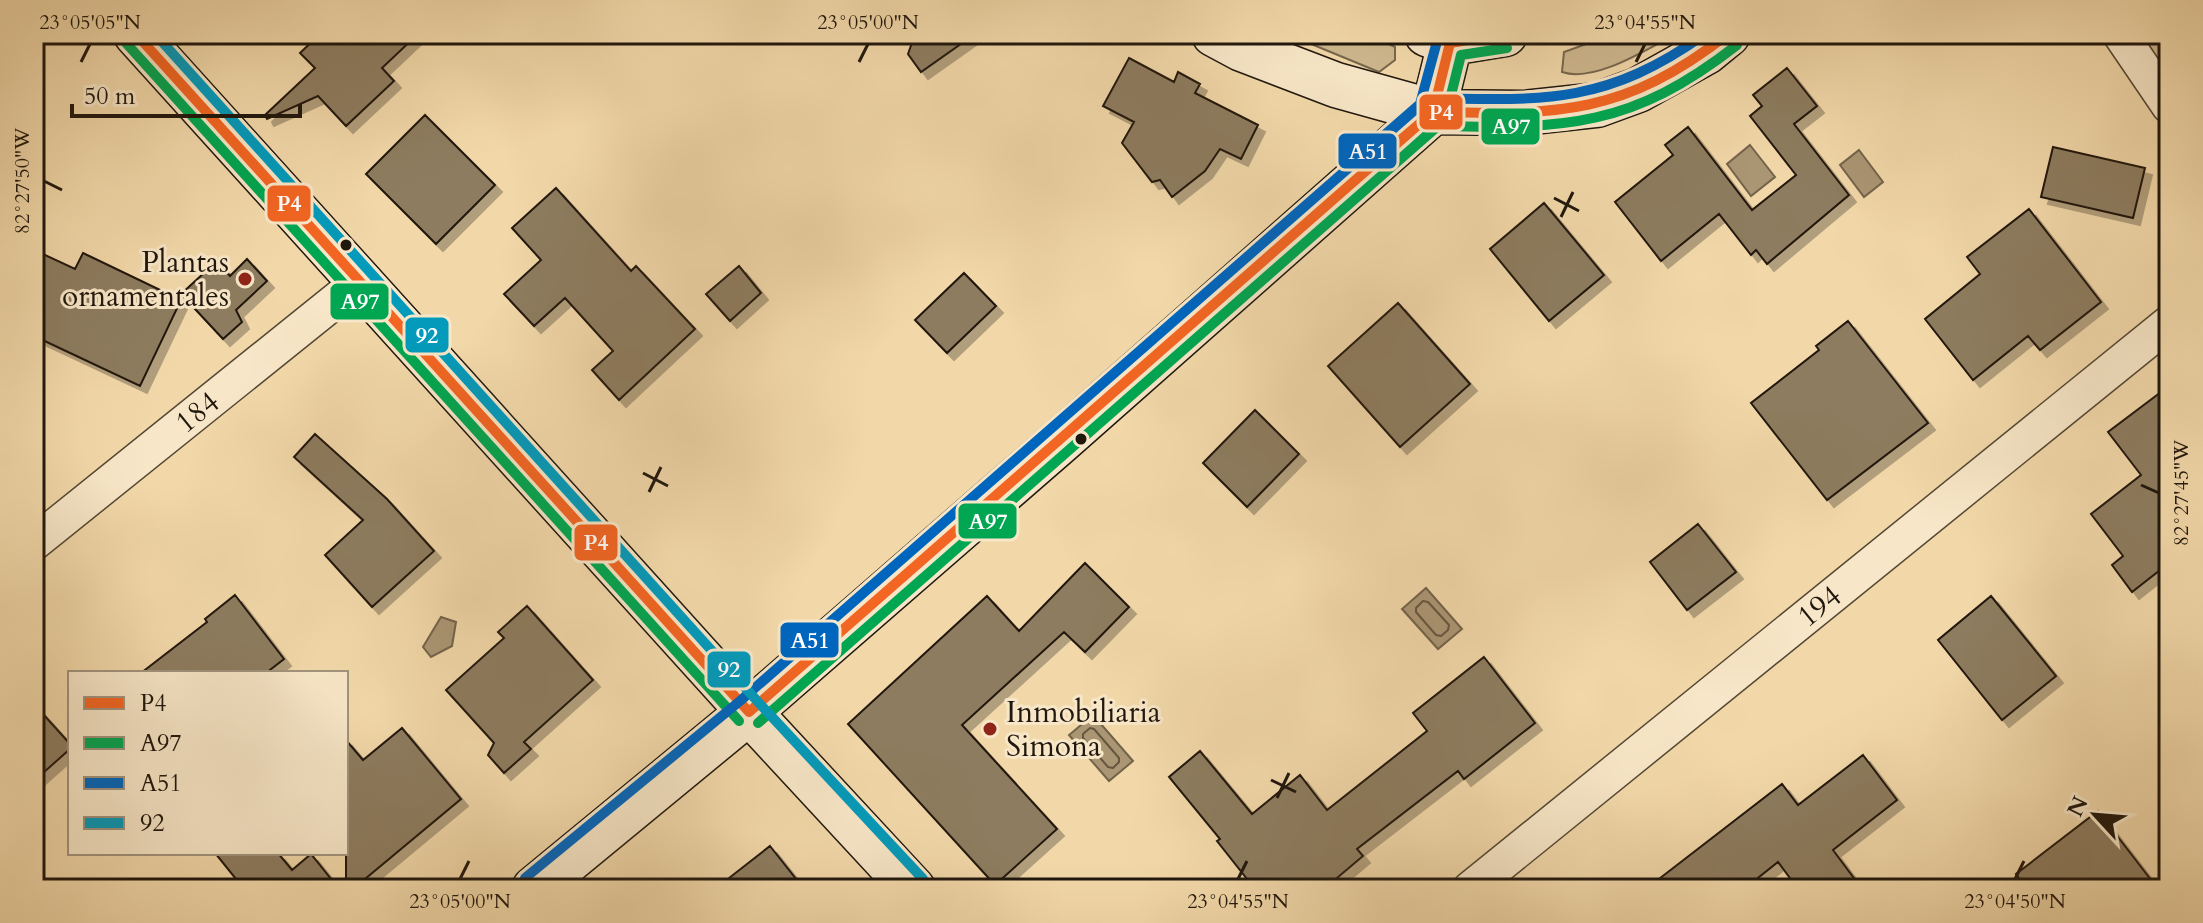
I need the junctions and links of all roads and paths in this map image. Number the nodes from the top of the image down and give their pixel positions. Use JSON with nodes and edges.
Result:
{"nodes":[{"id":1,"x":136,"y":34,"type":"edge"},
{"id":2,"x":1214,"y":34,"type":"edge"},
{"id":3,"x":1505,"y":34,"type":"edge"},
{"id":4,"x":1728,"y":34,"type":"edge"},
{"id":5,"x":2120,"y":34,"type":"edge"},
{"id":6,"x":1438,"y":38,"type":"edge"},
{"id":7,"x":2169,"y":106,"type":"edge"},
{"id":8,"x":1433,"y":112,"type":"junction"},
{"id":9,"x":360,"y":281,"type":"junction"},
{"id":10,"x":2169,"y":323,"type":"edge"},
{"id":11,"x":34,"y":543,"type":"edge"},
{"id":12,"x":749,"y":712,"type":"junction"},
{"id":13,"x":534,"y":889,"type":"edge"},
{"id":14,"x":913,"y":889,"type":"edge"},
{"id":15,"x":1470,"y":889,"type":"edge"}],
"edges":[{"from":1,"to":9,"type":"main road"},
{"from":2,"to":8,"type":"main road"},
{"from":3,"to":6,"type":"main road"},
{"from":4,"to":8,"type":"main road"},
{"from":5,"to":7,"type":"street"},
{"from":6,"to":8,"type":"main road"},
{"from":8,"to":12,"type":"main road"},
{"from":9,"to":11,"type":"street","name":"184"},
{"from":9,"to":12,"type":"main road"},
{"from":10,"to":15,"type":"street","name":"194"},
{"from":12,"to":13,"type":"main road"},
{"from":12,"to":14,"type":"main road"}]}
